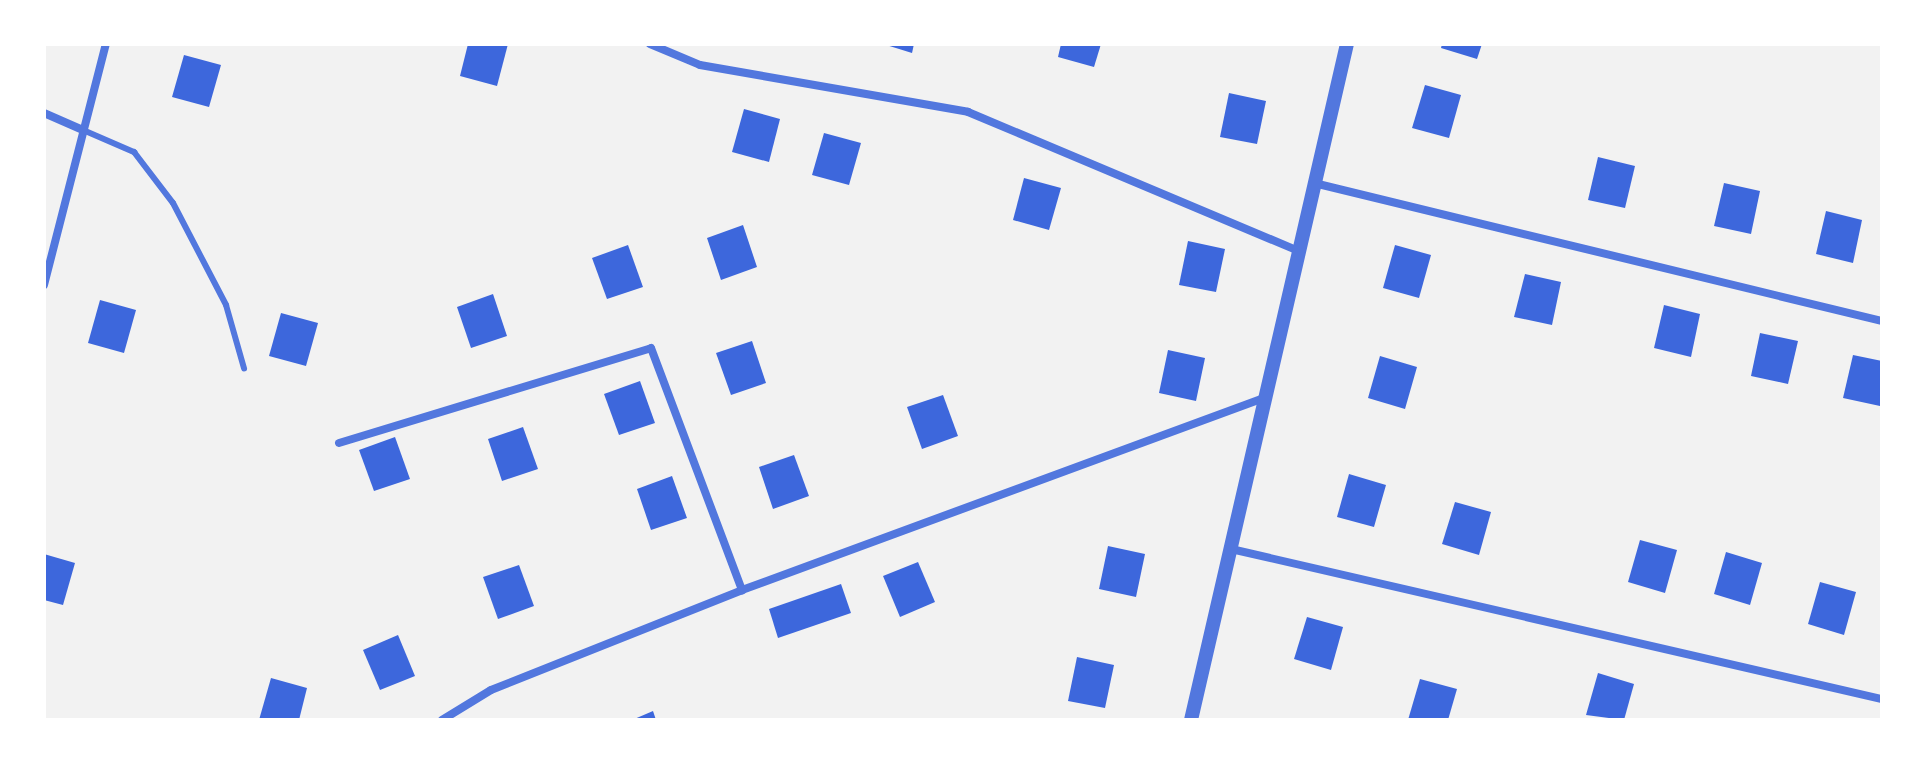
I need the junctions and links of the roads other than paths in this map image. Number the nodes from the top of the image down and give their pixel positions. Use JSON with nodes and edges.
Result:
{"nodes":[{"id":1,"x":106,"y":44,"type":"edge"},
{"id":2,"x":650,"y":44,"type":"edge"},
{"id":3,"x":1347,"y":44,"type":"edge"},
{"id":4,"x":44,"y":113,"type":"edge"},
{"id":5,"x":83,"y":130,"type":"junction"},
{"id":6,"x":1314,"y":183,"type":"junction"},
{"id":7,"x":1299,"y":251,"type":"junction"},
{"id":8,"x":44,"y":285,"type":"edge"},
{"id":9,"x":1882,"y":321,"type":"edge"},
{"id":10,"x":244,"y":368,"type":"dead end"},
{"id":11,"x":1264,"y":398,"type":"junction"},
{"id":12,"x":339,"y":443,"type":"dead end"},
{"id":13,"x":1231,"y":549,"type":"junction"},
{"id":14,"x":742,"y":590,"type":"junction"},
{"id":15,"x":1882,"y":699,"type":"edge"},
{"id":16,"x":442,"y":720,"type":"edge"},
{"id":17,"x":1191,"y":720,"type":"edge"}],
"edges":[{"from":1,"to":5,"type":"street"},
{"from":2,"to":7,"type":"street"},
{"from":3,"to":6,"type":"street"},
{"from":4,"to":5,"type":"street"},
{"from":5,"to":8,"type":"street"},
{"from":5,"to":10,"type":"lane"},
{"from":6,"to":7,"type":"street"},
{"from":6,"to":9,"type":"street"},
{"from":7,"to":11,"type":"street"},
{"from":11,"to":13,"type":"street"},
{"from":11,"to":14,"type":"street"},
{"from":12,"to":14,"type":"street"},
{"from":13,"to":15,"type":"street"},
{"from":13,"to":17,"type":"street"},
{"from":14,"to":16,"type":"street"}]}
